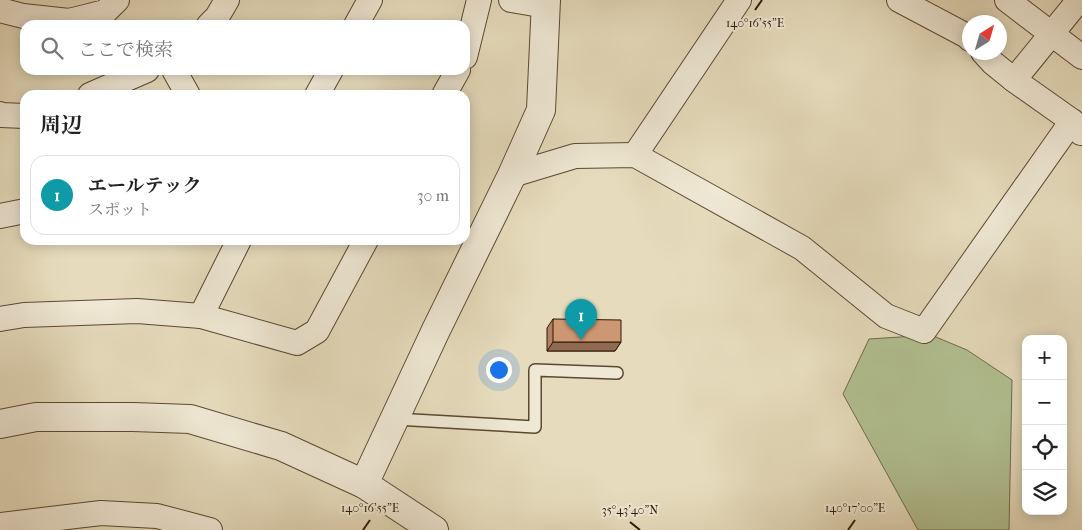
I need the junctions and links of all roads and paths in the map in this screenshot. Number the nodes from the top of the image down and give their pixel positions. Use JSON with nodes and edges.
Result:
{"nodes":[{"id":1,"x":117,"y":0,"type":"edge"},
{"id":2,"x":227,"y":0,"type":"edge"},
{"id":3,"x":370,"y":0,"type":"edge"},
{"id":4,"x":478,"y":0,"type":"edge"},
{"id":5,"x":511,"y":0,"type":"edge"},
{"id":6,"x":739,"y":0,"type":"edge"},
{"id":7,"x":899,"y":0,"type":"edge"},
{"id":8,"x":1007,"y":0,"type":"edge"},
{"id":9,"x":1079,"y":0,"type":"edge"},
{"id":10,"x":546,"y":3,"type":"edge"},
{"id":11,"x":0,"y":10,"type":"edge"},
{"id":12,"x":60,"y":20,"type":"edge"},
{"id":13,"x":73,"y":20,"type":"edge"},
{"id":14,"x":215,"y":20,"type":"edge"},
{"id":15,"x":359,"y":20,"type":"edge"},
{"id":16,"x":962,"y":34,"type":"edge"},
{"id":17,"x":1052,"y":34,"type":"junction"},
{"id":18,"x":470,"y":35,"type":"edge"},
{"id":19,"x":1082,"y":57,"type":"edge"},
{"id":20,"x":990,"y":60,"type":"edge"},
{"id":21,"x":136,"y":75,"type":"edge"},
{"id":22,"x":177,"y":75,"type":"edge"},
{"id":23,"x":328,"y":75,"type":"edge"},
{"id":24,"x":455,"y":75,"type":"edge"},
{"id":25,"x":1014,"y":80,"type":"junction"},
{"id":26,"x":101,"y":90,"type":"edge"},
{"id":27,"x":185,"y":90,"type":"edge"},
{"id":28,"x":320,"y":90,"type":"edge"},
{"id":29,"x":447,"y":90,"type":"edge"},
{"id":30,"x":0,"y":114,"type":"edge"},
{"id":31,"x":20,"y":116,"type":"edge"},
{"id":32,"x":1077,"y":128,"type":"edge"},
{"id":33,"x":635,"y":155,"type":"junction"},
{"id":34,"x":512,"y":175,"type":"junction"},
{"id":35,"x":20,"y":212,"type":"edge"},
{"id":36,"x":0,"y":216,"type":"edge"},
{"id":37,"x":236,"y":245,"type":"edge"},
{"id":38,"x":363,"y":245,"type":"edge"},
{"id":39,"x":201,"y":316,"type":"junction"},
{"id":40,"x":0,"y":319,"type":"edge"},
{"id":41,"x":617,"y":373,"type":"dead end"},
{"id":42,"x":395,"y":420,"type":"junction"},
{"id":43,"x":0,"y":424,"type":"edge"},
{"id":44,"x":364,"y":484,"type":"junction"},
{"id":45,"x":102,"y":522,"type":"edge"},
{"id":46,"x":0,"y":525,"type":"edge"},
{"id":47,"x":210,"y":530,"type":"edge"},
{"id":48,"x":434,"y":530,"type":"edge"}],
"edges":[{"from":1,"to":13,"type":"street"},
{"from":2,"to":14,"type":"street"},
{"from":3,"to":15,"type":"street"},
{"from":4,"to":18,"type":"street"},
{"from":5,"to":10,"type":"street"},
{"from":6,"to":33,"type":"street"},
{"from":7,"to":16,"type":"street"},
{"from":8,"to":17,"type":"street"},
{"from":9,"to":17,"type":"street"},
{"from":10,"to":34,"type":"street"},
{"from":11,"to":12,"type":"street"},
{"from":17,"to":19,"type":"street"},
{"from":17,"to":25,"type":"street"},
{"from":20,"to":25,"type":"street"},
{"from":21,"to":26,"type":"street"},
{"from":22,"to":27,"type":"street"},
{"from":23,"to":28,"type":"street"},
{"from":24,"to":29,"type":"street"},
{"from":25,"to":32,"type":"street"},
{"from":30,"to":31,"type":"street"},
{"from":32,"to":33,"type":"street"},
{"from":33,"to":34,"type":"street"},
{"from":34,"to":42,"type":"street"},
{"from":35,"to":36,"type":"street"},
{"from":37,"to":39,"type":"street"},
{"from":38,"to":39,"type":"street"},
{"from":39,"to":40,"type":"street"},
{"from":41,"to":42,"type":"lane"},
{"from":42,"to":44,"type":"street"},
{"from":43,"to":44,"type":"street"},
{"from":44,"to":48,"type":"street"},
{"from":45,"to":46,"type":"street"},
{"from":45,"to":47,"type":"street"}]}
